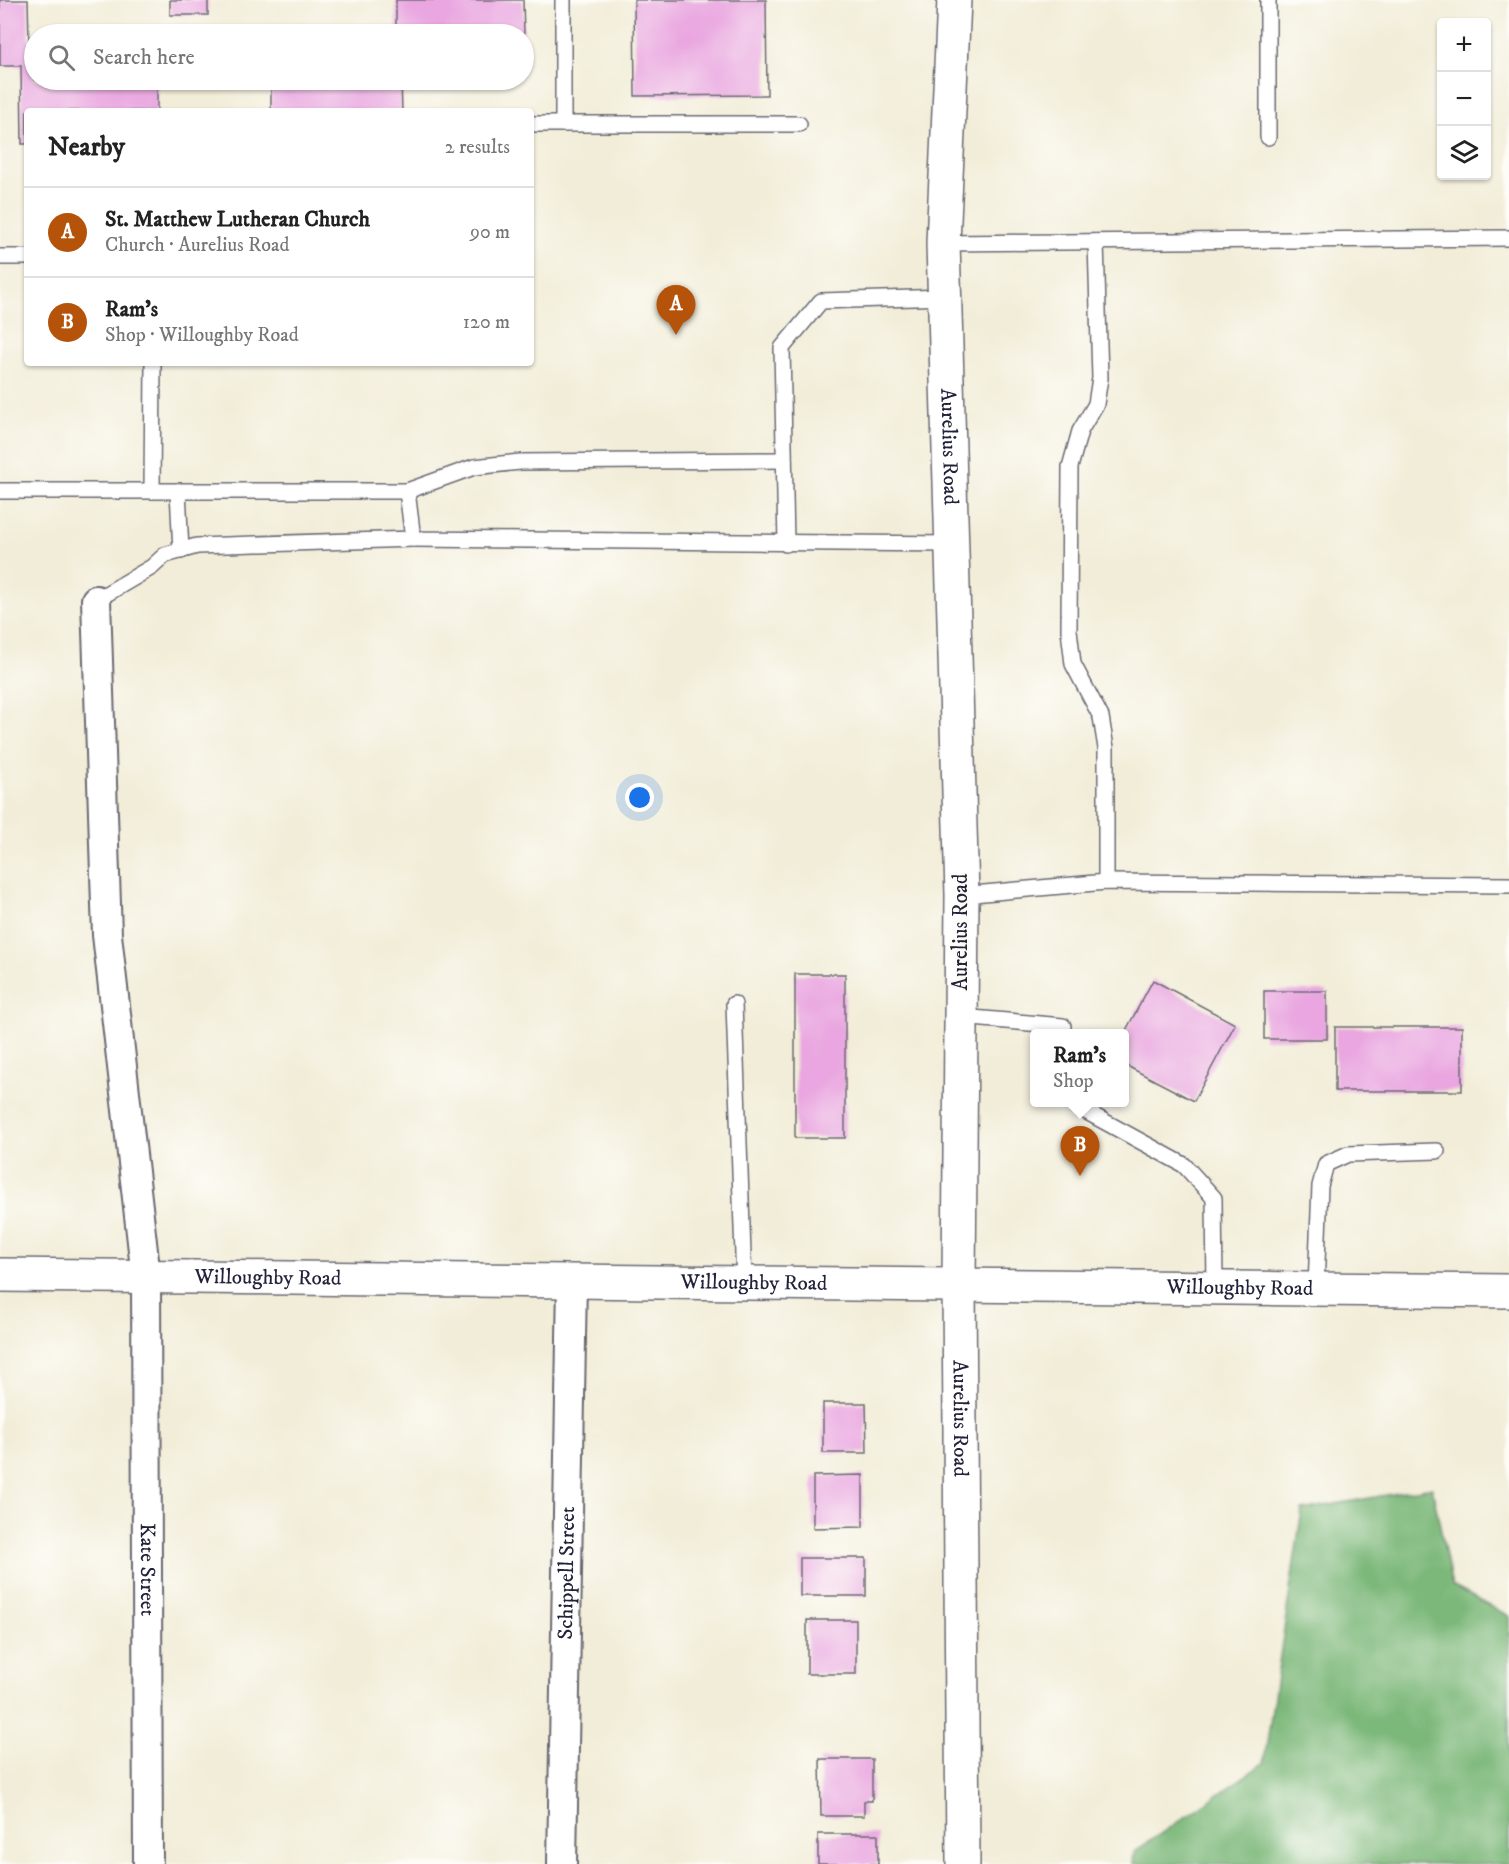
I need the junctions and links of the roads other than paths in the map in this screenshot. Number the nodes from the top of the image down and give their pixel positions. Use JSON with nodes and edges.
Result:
{"nodes":[{"id":1,"x":563,"y":0,"type":"edge"},
{"id":2,"x":954,"y":0,"type":"edge"},
{"id":3,"x":1268,"y":0,"type":"edge"},
{"id":4,"x":534,"y":124,"type":"edge"},
{"id":5,"x":563,"y":124,"type":"junction"},
{"id":6,"x":799,"y":124,"type":"dead end"},
{"id":7,"x":1268,"y":137,"type":"dead end"},
{"id":8,"x":1509,"y":238,"type":"edge"},
{"id":9,"x":1096,"y":242,"type":"junction"},
{"id":10,"x":944,"y":243,"type":"junction"},
{"id":11,"x":0,"y":256,"type":"edge"},
{"id":12,"x":24,"y":256,"type":"edge"},
{"id":13,"x":945,"y":297,"type":"junction"},
{"id":14,"x":153,"y":366,"type":"edge"},
{"id":15,"x":784,"y":460,"type":"junction"},
{"id":16,"x":0,"y":491,"type":"edge"},
{"id":17,"x":152,"y":491,"type":"junction"},
{"id":18,"x":178,"y":491,"type":"junction"},
{"id":19,"x":407,"y":491,"type":"junction"},
{"id":20,"x":413,"y":539,"type":"junction"},
{"id":21,"x":786,"y":544,"type":"junction"},
{"id":22,"x":952,"y":544,"type":"junction"},
{"id":23,"x":181,"y":551,"type":"junction"},
{"id":24,"x":96,"y":600,"type":"joint"},
{"id":25,"x":1106,"y":882,"type":"junction"},
{"id":26,"x":1509,"y":885,"type":"edge"},
{"id":27,"x":962,"y":895,"type":"junction"},
{"id":28,"x":734,"y":1004,"type":"dead end"},
{"id":29,"x":961,"y":1017,"type":"junction"},
{"id":30,"x":1063,"y":1029,"type":"edge"},
{"id":31,"x":1078,"y":1107,"type":"edge"},
{"id":32,"x":1437,"y":1151,"type":"dead end"},
{"id":33,"x":0,"y":1275,"type":"edge"},
{"id":34,"x":146,"y":1276,"type":"junction"},
{"id":35,"x":572,"y":1281,"type":"junction"},
{"id":36,"x":744,"y":1282,"type":"junction"},
{"id":37,"x":959,"y":1284,"type":"junction"},
{"id":38,"x":1215,"y":1287,"type":"junction"},
{"id":39,"x":1316,"y":1288,"type":"junction"},
{"id":40,"x":1509,"y":1291,"type":"edge"},
{"id":41,"x":148,"y":1864,"type":"edge"},
{"id":42,"x":562,"y":1864,"type":"edge"},
{"id":43,"x":963,"y":1864,"type":"edge"}],
"edges":[{"from":1,"to":5,"type":"lane"},
{"from":2,"to":10,"type":"street","name":"Aurelius Road"},
{"from":3,"to":7,"type":"lane"},
{"from":4,"to":5,"type":"lane"},
{"from":5,"to":6,"type":"lane"},
{"from":8,"to":9,"type":"lane"},
{"from":9,"to":10,"type":"lane"},
{"from":9,"to":25,"type":"lane"},
{"from":10,"to":13,"type":"street","name":"Aurelius Road"},
{"from":11,"to":12,"type":"lane"},
{"from":13,"to":15,"type":"lane"},
{"from":13,"to":22,"type":"street","name":"Aurelius Road"},
{"from":14,"to":17,"type":"lane"},
{"from":15,"to":19,"type":"lane"},
{"from":15,"to":21,"type":"lane"},
{"from":16,"to":17,"type":"lane"},
{"from":17,"to":18,"type":"lane"},
{"from":18,"to":19,"type":"lane"},
{"from":18,"to":23,"type":"lane"},
{"from":19,"to":20,"type":"lane"},
{"from":20,"to":21,"type":"lane"},
{"from":20,"to":23,"type":"lane"},
{"from":21,"to":22,"type":"lane"},
{"from":22,"to":27,"type":"street","name":"Aurelius Road"},
{"from":23,"to":24,"type":"lane"},
{"from":24,"to":34,"type":"street","name":"Kate Street"},
{"from":25,"to":26,"type":"lane"},
{"from":25,"to":27,"type":"lane"},
{"from":27,"to":29,"type":"street","name":"Aurelius Road"},
{"from":28,"to":36,"type":"lane"},
{"from":29,"to":30,"type":"lane"},
{"from":29,"to":37,"type":"street","name":"Aurelius Road"},
{"from":31,"to":38,"type":"lane"},
{"from":32,"to":39,"type":"lane"},
{"from":33,"to":34,"type":"street","name":"Willoughby Road"},
{"from":34,"to":35,"type":"street","name":"Willoughby Road"},
{"from":34,"to":41,"type":"street","name":"Kate Street"},
{"from":35,"to":36,"type":"street","name":"Willoughby Road"},
{"from":35,"to":42,"type":"street","name":"Schippell Street"},
{"from":36,"to":37,"type":"street","name":"Willoughby Road"},
{"from":37,"to":38,"type":"street","name":"Willoughby Road"},
{"from":37,"to":43,"type":"street","name":"Aurelius Road"},
{"from":38,"to":39,"type":"street","name":"Willoughby Road"},
{"from":39,"to":40,"type":"street","name":"Willoughby Road"}]}
